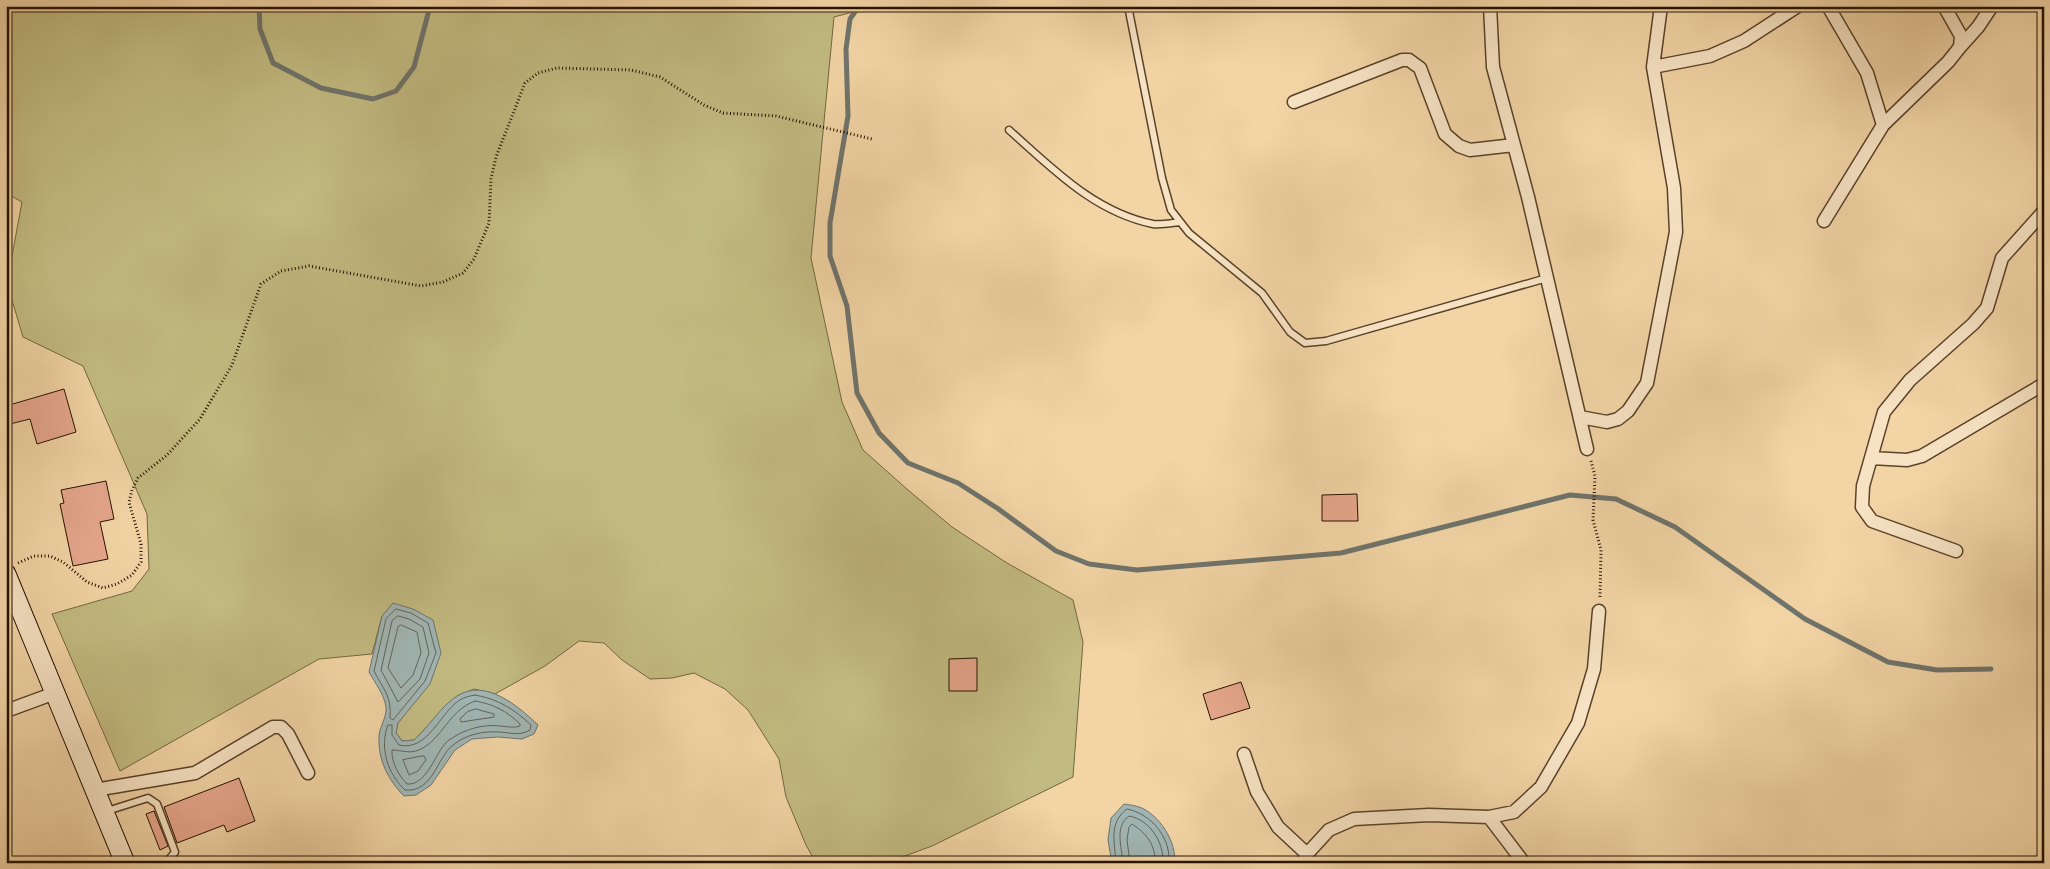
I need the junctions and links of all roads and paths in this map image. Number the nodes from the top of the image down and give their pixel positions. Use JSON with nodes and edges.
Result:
{"nodes":[{"id":1,"x":1128,"y":6,"type":"edge"},
{"id":2,"x":1490,"y":6,"type":"edge"},
{"id":3,"x":1661,"y":6,"type":"edge"},
{"id":4,"x":1798,"y":6,"type":"edge"},
{"id":5,"x":1828,"y":6,"type":"edge"},
{"id":6,"x":1944,"y":6,"type":"edge"},
{"id":7,"x":1992,"y":6,"type":"edge"},
{"id":8,"x":1960,"y":47,"type":"junction"},
{"id":9,"x":1653,"y":67,"type":"junction"},
{"id":10,"x":1294,"y":102,"type":"dead end"},
{"id":11,"x":1883,"y":124,"type":"junction"},
{"id":12,"x":1008,"y":130,"type":"dead end"},
{"id":13,"x":872,"y":139,"type":"dead end"},
{"id":14,"x":1514,"y":145,"type":"junction"},
{"id":15,"x":2044,"y":211,"type":"edge"},
{"id":16,"x":1824,"y":221,"type":"dead end"},
{"id":17,"x":1180,"y":222,"type":"junction"},
{"id":18,"x":1547,"y":278,"type":"junction"},
{"id":19,"x":2044,"y":384,"type":"edge"},
{"id":20,"x":1580,"y":417,"type":"junction"},
{"id":21,"x":1587,"y":449,"type":"dead end"},
{"id":22,"x":1871,"y":458,"type":"junction"},
{"id":23,"x":1596,"y":476,"type":"dead end"},
{"id":24,"x":1956,"y":551,"type":"dead end"},
{"id":25,"x":10,"y":570,"type":"edge"},
{"id":26,"x":1599,"y":611,"type":"joint"},
{"id":27,"x":55,"y":693,"type":"junction"},
{"id":28,"x":6,"y":710,"type":"edge"},
{"id":29,"x":1244,"y":754,"type":"dead end"},
{"id":30,"x":308,"y":773,"type":"dead end"},
{"id":31,"x":95,"y":790,"type":"junction"},
{"id":32,"x":104,"y":811,"type":"junction"},
{"id":33,"x":1489,"y":817,"type":"junction"},
{"id":34,"x":1305,"y":859,"type":"edge"},
{"id":35,"x":125,"y":863,"type":"edge"},
{"id":36,"x":166,"y":863,"type":"edge"},
{"id":37,"x":1524,"y":863,"type":"edge"}],
"edges":[{"from":1,"to":17,"type":"lane"},
{"from":2,"to":14,"type":"street"},
{"from":3,"to":9,"type":"street"},
{"from":4,"to":9,"type":"street"},
{"from":5,"to":11,"type":"street"},
{"from":6,"to":8,"type":"street"},
{"from":7,"to":8,"type":"street"},
{"from":8,"to":11,"type":"street"},
{"from":9,"to":20,"type":"street"},
{"from":10,"to":14,"type":"street"},
{"from":11,"to":16,"type":"street"},
{"from":12,"to":17,"type":"lane"},
{"from":13,"to":25,"type":"path"},
{"from":14,"to":18,"type":"street"},
{"from":15,"to":22,"type":"street"},
{"from":17,"to":18,"type":"lane"},
{"from":18,"to":20,"type":"street"},
{"from":19,"to":22,"type":"street"},
{"from":20,"to":21,"type":"street"},
{"from":22,"to":24,"type":"street"},
{"from":23,"to":26,"type":"path"},
{"from":25,"to":27,"type":"main road"},
{"from":26,"to":33,"type":"street"},
{"from":27,"to":28,"type":"street"},
{"from":27,"to":31,"type":"main road"},
{"from":29,"to":34,"type":"street"},
{"from":30,"to":31,"type":"street"},
{"from":31,"to":32,"type":"main road"},
{"from":32,"to":35,"type":"main road"},
{"from":32,"to":36,"type":"lane"},
{"from":33,"to":34,"type":"street"},
{"from":33,"to":37,"type":"street"}]}
